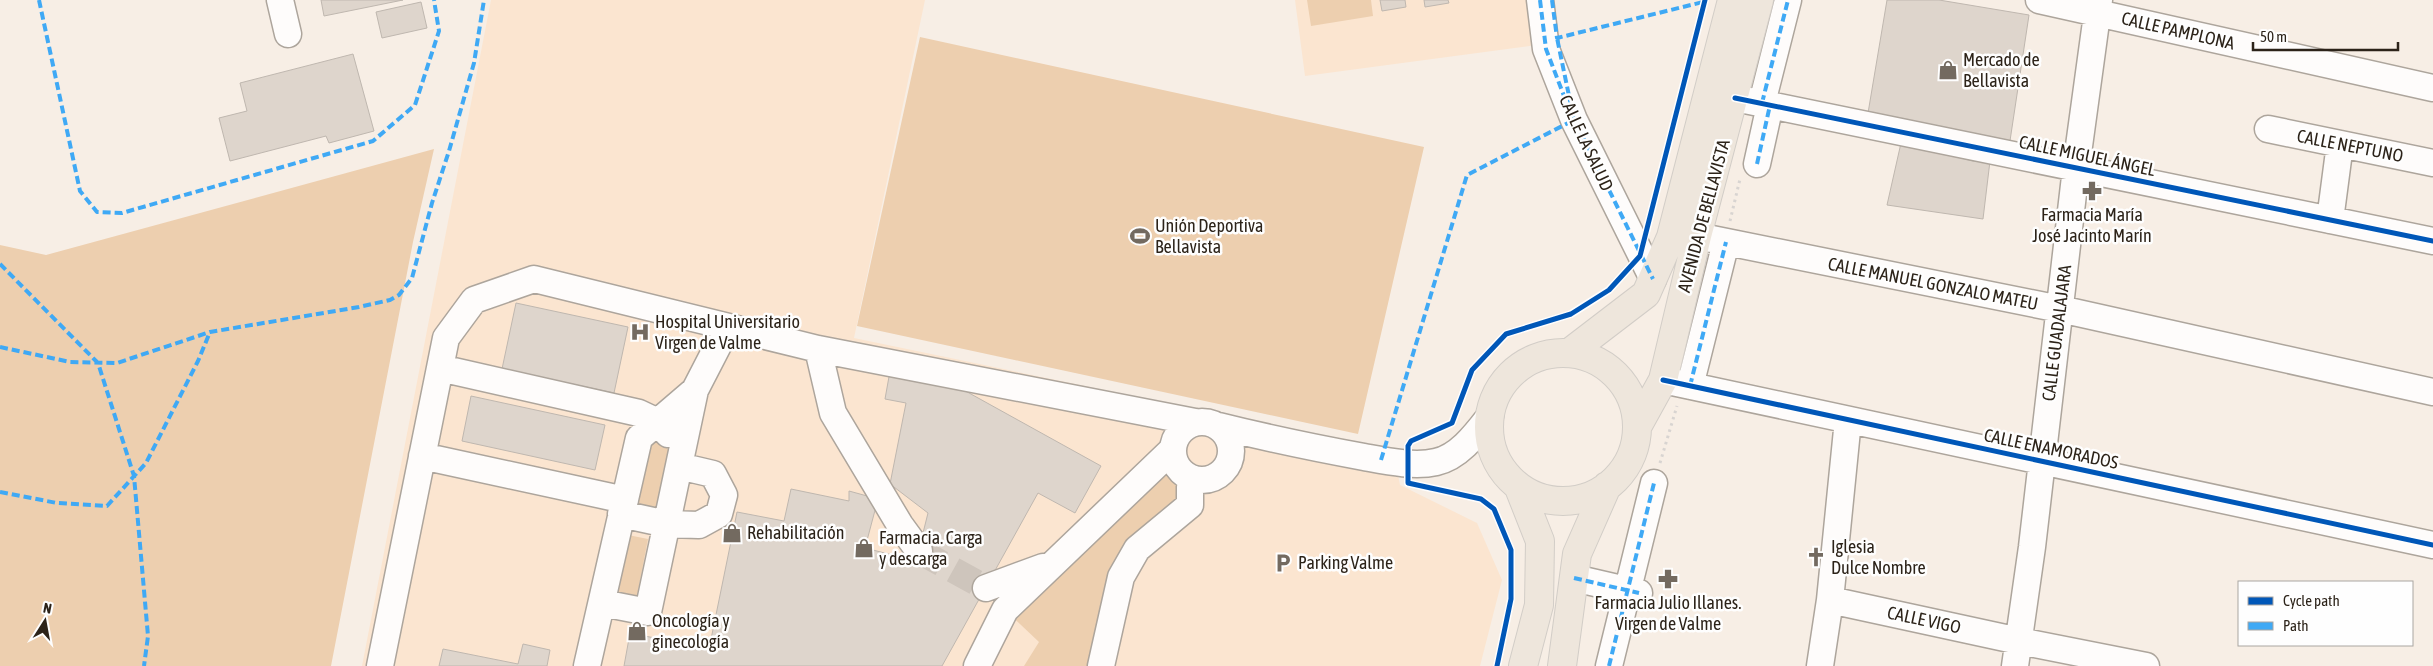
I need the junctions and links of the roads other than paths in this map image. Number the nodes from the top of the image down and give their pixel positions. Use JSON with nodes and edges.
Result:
{"nodes":[{"id":1,"x":280,"y":0,"type":"edge"},
{"id":2,"x":1540,"y":0,"type":"edge"},
{"id":3,"x":1759,"y":0,"type":"edge"},
{"id":4,"x":1788,"y":0,"type":"edge"},
{"id":5,"x":2039,"y":0,"type":"edge"},
{"id":6,"x":2098,"y":6,"type":"edge"},
{"id":7,"x":1726,"y":8,"type":"edge"},
{"id":8,"x":288,"y":34,"type":"dead end"},
{"id":9,"x":2433,"y":88,"type":"edge"},
{"id":10,"x":1735,"y":98,"type":"junction"},
{"id":11,"x":1766,"y":104,"type":"junction"},
{"id":12,"x":2268,"y":129,"type":"dead end"},
{"id":13,"x":2340,"y":144,"type":"junction"},
{"id":14,"x":2433,"y":163,"type":"edge"},
{"id":15,"x":1757,"y":164,"type":"dead end"},
{"id":16,"x":2076,"y":168,"type":"junction"},
{"id":17,"x":2330,"y":220,"type":"junction"},
{"id":18,"x":1697,"y":236,"type":"junction"},
{"id":19,"x":2433,"y":241,"type":"edge"},
{"id":20,"x":1726,"y":242,"type":"junction"},
{"id":21,"x":1653,"y":279,"type":"junction"},
{"id":22,"x":2060,"y":309,"type":"junction"},
{"id":23,"x":727,"y":328,"type":"junction"},
{"id":24,"x":818,"y":349,"type":"junction"},
{"id":25,"x":1569,"y":353,"type":"junction"},
{"id":26,"x":440,"y":368,"type":"junction"},
{"id":27,"x":1663,"y":380,"type":"junction"},
{"id":28,"x":1690,"y":386,"type":"junction"},
{"id":29,"x":695,"y":390,"type":"junction"},
{"id":30,"x":2433,"y":392,"type":"edge"},
{"id":31,"x":1490,"y":416,"type":"junction"},
{"id":32,"x":1848,"y":420,"type":"junction"},
{"id":33,"x":658,"y":422,"type":"junction"},
{"id":34,"x":1207,"y":424,"type":"junction"},
{"id":35,"x":1637,"y":427,"type":"junction"},
{"id":36,"x":1172,"y":450,"type":"junction"},
{"id":37,"x":422,"y":456,"type":"junction"},
{"id":38,"x":681,"y":459,"type":"junction"},
{"id":39,"x":2041,"y":461,"type":"junction"},
{"id":40,"x":1198,"y":480,"type":"junction"},
{"id":41,"x":1654,"y":483,"type":"road end"},
{"id":42,"x":1607,"y":486,"type":"junction"},
{"id":43,"x":1519,"y":488,"type":"junction"},
{"id":44,"x":623,"y":507,"type":"junction"},
{"id":45,"x":667,"y":524,"type":"junction"},
{"id":46,"x":2433,"y":545,"type":"edge"},
{"id":47,"x":919,"y":550,"type":"tunnel mouth"},
{"id":48,"x":1051,"y":564,"type":"junction"},
{"id":49,"x":1574,"y":578,"type":"junction"},
{"id":50,"x":986,"y":588,"type":"dead end"},
{"id":51,"x":1633,"y":592,"type":"junction"},
{"id":52,"x":1830,"y":600,"type":"junction"},
{"id":53,"x":602,"y":603,"type":"junction"},
{"id":54,"x":2017,"y":654,"type":"edge"},
{"id":55,"x":1566,"y":662,"type":"edge"},
{"id":56,"x":380,"y":666,"type":"edge"},
{"id":57,"x":587,"y":666,"type":"edge"},
{"id":58,"x":977,"y":666,"type":"edge"},
{"id":59,"x":1101,"y":666,"type":"edge"},
{"id":60,"x":1523,"y":666,"type":"edge"},
{"id":61,"x":1609,"y":666,"type":"edge"},
{"id":62,"x":1820,"y":666,"type":"edge"},
{"id":63,"x":2146,"y":666,"type":"edge"}],
"edges":[{"from":1,"to":8,"type":"street"},
{"from":2,"to":21,"type":"street","name":"CALLE LA SALUD"},
{"from":3,"to":10,"type":"main road","name":"AVENIDA DE BELLAVISTA"},
{"from":4,"to":11,"type":"street"},
{"from":5,"to":6,"type":"street","name":"CALLE PAMPLONA"},
{"from":6,"to":9,"type":"street","name":"CALLE PAMPLONA"},
{"from":6,"to":16,"type":"street","name":"CALLE GUADALAJARA"},
{"from":7,"to":21,"type":"main road","name":"AVENIDA DE BELLAVISTA"},
{"from":10,"to":11,"type":"street","name":"CALLE MIGUEL ÁNGEL"},
{"from":10,"to":18,"type":"main road","name":"AVENIDA DE BELLAVISTA"},
{"from":11,"to":15,"type":"street"},
{"from":11,"to":16,"type":"street","name":"CALLE MIGUEL ÁNGEL"},
{"from":12,"to":13,"type":"street","name":"CALLE NEPTUNO"},
{"from":13,"to":14,"type":"street","name":"CALLE NEPTUNO"},
{"from":13,"to":17,"type":"street"},
{"from":16,"to":17,"type":"street","name":"CALLE MIGUEL ÁNGEL"},
{"from":16,"to":22,"type":"street","name":"CALLE GUADALAJARA"},
{"from":17,"to":19,"type":"street","name":"CALLE MIGUEL ÁNGEL"},
{"from":18,"to":20,"type":"street","name":"CALLE MANUEL GONZALO MATEU"},
{"from":18,"to":27,"type":"main road","name":"AVENIDA DE BELLAVISTA"},
{"from":20,"to":22,"type":"street","name":"CALLE MANUEL GONZALO MATEU"},
{"from":20,"to":28,"type":"street"},
{"from":21,"to":25,"type":"main road","name":"AVENIDA DE BELLAVISTA"},
{"from":22,"to":30,"type":"street","name":"CALLE MANUEL GONZALO MATEU"},
{"from":22,"to":39,"type":"street","name":"CALLE GUADALAJARA"},
{"from":23,"to":24,"type":"street"},
{"from":23,"to":26,"type":"street"},
{"from":23,"to":29,"type":"street"},
{"from":24,"to":34,"type":"street"},
{"from":24,"to":47,"type":"street"},
{"from":25,"to":31,"type":"main road"},
{"from":25,"to":35,"type":"main road"},
{"from":26,"to":33,"type":"street"},
{"from":26,"to":37,"type":"street"},
{"from":27,"to":28,"type":"street","name":"CALLE ENAMORADOS"},
{"from":27,"to":35,"type":"main road","name":"AVENIDA DE BELLAVISTA"},
{"from":28,"to":32,"type":"street","name":"CALLE ENAMORADOS"},
{"from":29,"to":33,"type":"street"},
{"from":29,"to":38,"type":"street"},
{"from":31,"to":34,"type":"street"},
{"from":31,"to":43,"type":"main road"},
{"from":32,"to":39,"type":"street","name":"CALLE ENAMORADOS"},
{"from":32,"to":52,"type":"street"},
{"from":33,"to":38,"type":"street"},
{"from":33,"to":44,"type":"street"},
{"from":34,"to":36,"type":"street"},
{"from":34,"to":40,"type":"street"},
{"from":35,"to":42,"type":"main road"},
{"from":36,"to":40,"type":"street"},
{"from":36,"to":48,"type":"street"},
{"from":37,"to":44,"type":"street"},
{"from":37,"to":56,"type":"street"},
{"from":38,"to":45,"type":"street"},
{"from":38,"to":45,"type":"street"},
{"from":39,"to":46,"type":"street","name":"CALLE ENAMORADOS"},
{"from":39,"to":54,"type":"street","name":"CALLE GUADALAJARA"},
{"from":40,"to":59,"type":"street"},
{"from":41,"to":51,"type":"street"},
{"from":42,"to":43,"type":"main road"},
{"from":42,"to":49,"type":"main road"},
{"from":43,"to":60,"type":"main road"},
{"from":44,"to":45,"type":"street"},
{"from":44,"to":53,"type":"street"},
{"from":45,"to":53,"type":"street"},
{"from":48,"to":50,"type":"street"},
{"from":48,"to":58,"type":"street"},
{"from":49,"to":51,"type":"street"},
{"from":49,"to":55,"type":"main road"},
{"from":51,"to":61,"type":"street"},
{"from":52,"to":54,"type":"street","name":"CALLE VIGO"},
{"from":52,"to":62,"type":"street"},
{"from":53,"to":57,"type":"street"},
{"from":54,"to":63,"type":"street","name":"CALLE VIGO"}]}
